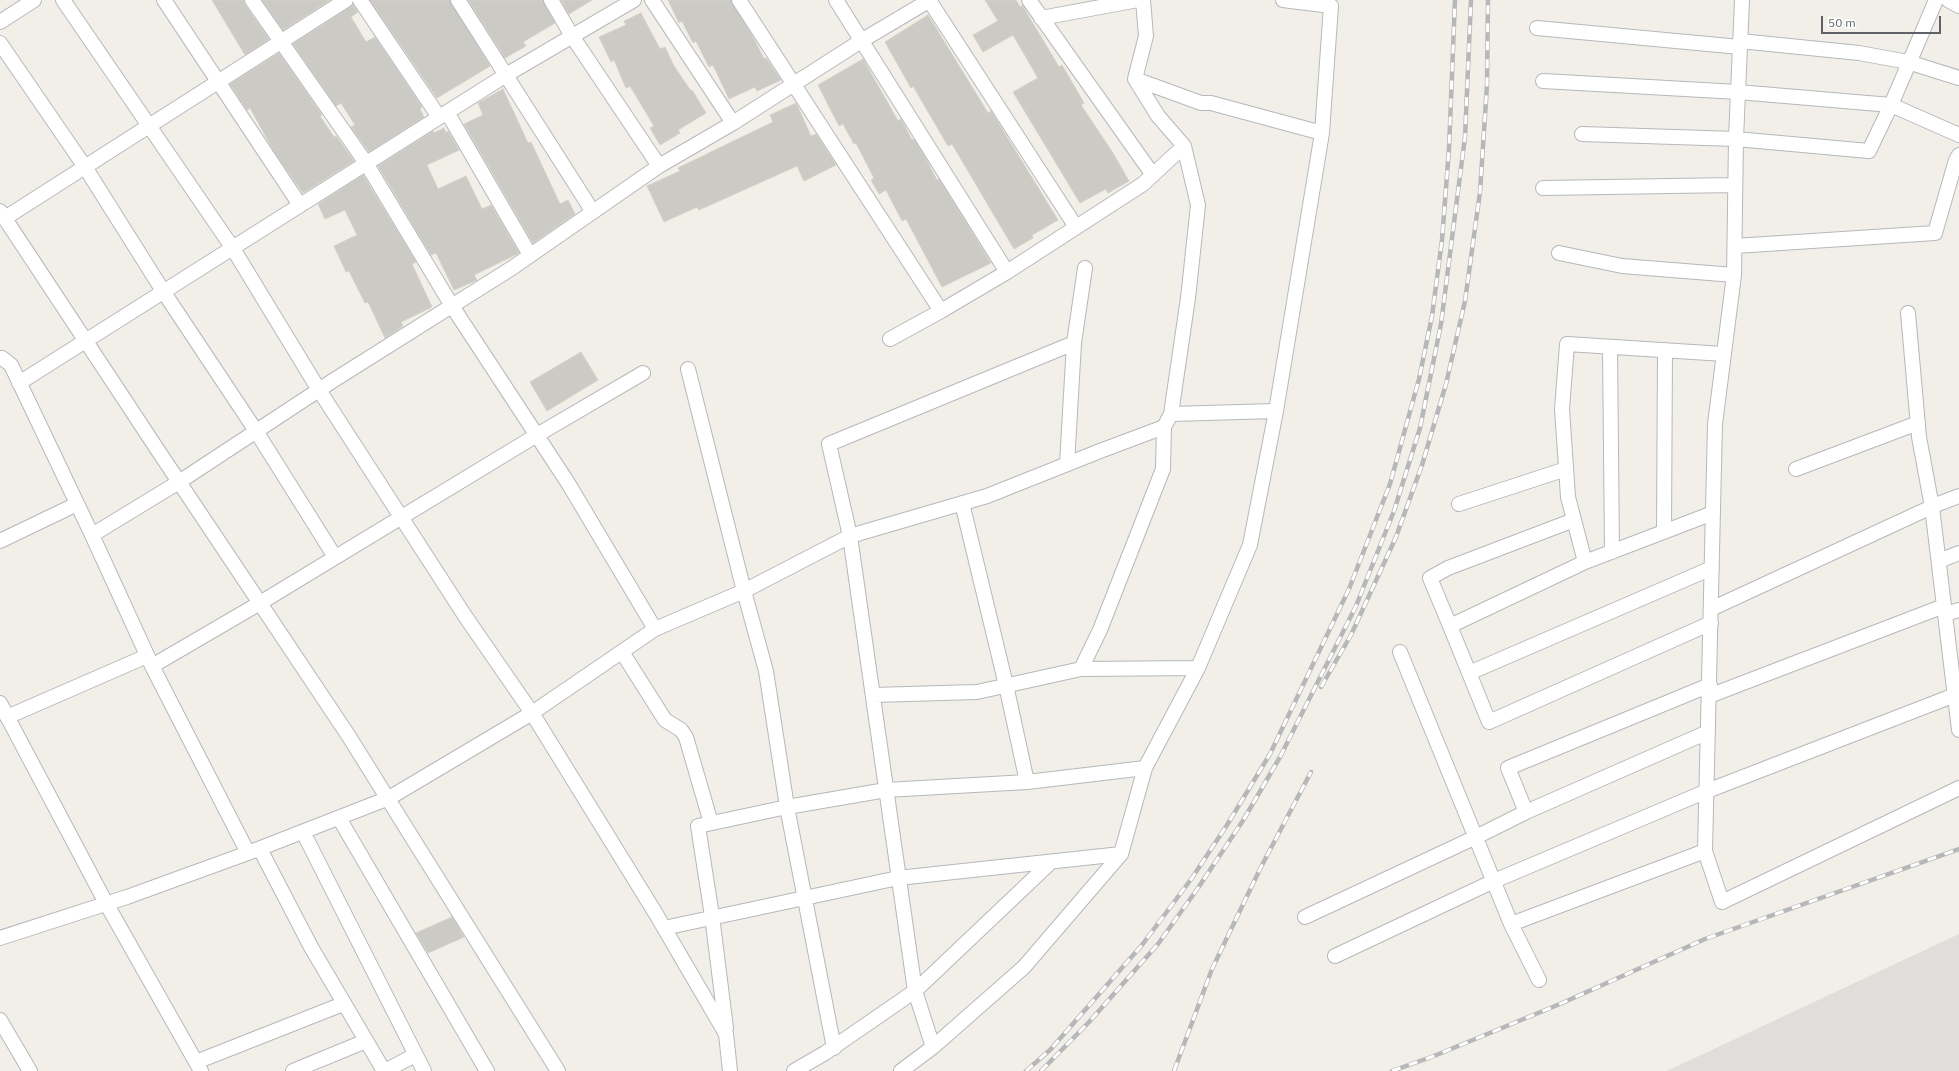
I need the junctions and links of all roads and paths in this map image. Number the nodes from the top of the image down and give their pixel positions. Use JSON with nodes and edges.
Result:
{"nodes":[{"id":1,"x":34,"y":0,"type":"edge"},
{"id":2,"x":63,"y":0,"type":"edge"},
{"id":3,"x":164,"y":0,"type":"edge"},
{"id":4,"x":252,"y":0,"type":"edge"},
{"id":5,"x":346,"y":0,"type":"edge"},
{"id":6,"x":360,"y":0,"type":"edge"},
{"id":7,"x":458,"y":0,"type":"edge"},
{"id":8,"x":551,"y":0,"type":"edge"},
{"id":9,"x":634,"y":0,"type":"edge"},
{"id":10,"x":652,"y":0,"type":"edge"},
{"id":11,"x":739,"y":0,"type":"edge"},
{"id":12,"x":836,"y":0,"type":"edge"},
{"id":13,"x":929,"y":0,"type":"edge"},
{"id":14,"x":1029,"y":0,"type":"edge"},
{"id":15,"x":1138,"y":0,"type":"edge"},
{"id":16,"x":1143,"y":0,"type":"edge"},
{"id":17,"x":1282,"y":0,"type":"edge"},
{"id":18,"x":1742,"y":0,"type":"edge"},
{"id":19,"x":1936,"y":0,"type":"edge"},
{"id":20,"x":1948,"y":0,"type":"edge"},
{"id":21,"x":1959,"y":6,"type":"edge"},
{"id":22,"x":1042,"y":18,"type":"junction"},
{"id":23,"x":0,"y":22,"type":"edge"},
{"id":24,"x":1537,"y":28,"type":"dead end"},
{"id":25,"x":572,"y":36,"type":"junction"},
{"id":26,"x":861,"y":41,"type":"junction"},
{"id":27,"x":281,"y":42,"type":"junction"},
{"id":28,"x":0,"y":43,"type":"edge"},
{"id":29,"x":1740,"y":44,"type":"junction"},
{"id":30,"x":1908,"y":62,"type":"junction"},
{"id":31,"x":506,"y":75,"type":"junction"},
{"id":32,"x":1959,"y":78,"type":"edge"},
{"id":33,"x":1135,"y":79,"type":"junction"},
{"id":34,"x":1543,"y":81,"type":"dead end"},
{"id":35,"x":219,"y":82,"type":"junction"},
{"id":36,"x":793,"y":85,"type":"junction"},
{"id":37,"x":1738,"y":92,"type":"junction"},
{"id":38,"x":1891,"y":105,"type":"junction"},
{"id":39,"x":443,"y":115,"type":"junction"},
{"id":40,"x":733,"y":123,"type":"junction"},
{"id":41,"x":150,"y":126,"type":"junction"},
{"id":42,"x":1322,"y":133,"type":"junction"},
{"id":43,"x":1582,"y":134,"type":"dead end"},
{"id":44,"x":1959,"y":135,"type":"edge"},
{"id":45,"x":1736,"y":139,"type":"junction"},
{"id":46,"x":1184,"y":146,"type":"junction"},
{"id":47,"x":1958,"y":159,"type":"edge"},
{"id":48,"x":366,"y":163,"type":"junction"},
{"id":49,"x":659,"y":166,"type":"junction"},
{"id":50,"x":85,"y":167,"type":"junction"},
{"id":51,"x":1152,"y":175,"type":"junction"},
{"id":52,"x":1735,"y":185,"type":"junction"},
{"id":53,"x":1543,"y":188,"type":"dead end"},
{"id":54,"x":300,"y":205,"type":"junction"},
{"id":55,"x":593,"y":212,"type":"junction"},
{"id":56,"x":2,"y":215,"type":"edge"},
{"id":57,"x":1076,"y":227,"type":"junction"},
{"id":58,"x":1735,"y":246,"type":"junction"},
{"id":59,"x":232,"y":247,"type":"junction"},
{"id":60,"x":1559,"y":252,"type":"dead end"},
{"id":61,"x":530,"y":255,"type":"junction"},
{"id":62,"x":1085,"y":268,"type":"dead end"},
{"id":63,"x":1007,"y":272,"type":"junction"},
{"id":64,"x":1734,"y":275,"type":"junction"},
{"id":65,"x":163,"y":291,"type":"junction"},
{"id":66,"x":452,"y":306,"type":"junction"},
{"id":67,"x":941,"y":311,"type":"junction"},
{"id":68,"x":1908,"y":313,"type":"dead end"},
{"id":69,"x":890,"y":339,"type":"dead end"},
{"id":70,"x":84,"y":340,"type":"junction"},
{"id":71,"x":1074,"y":343,"type":"junction"},
{"id":72,"x":1610,"y":347,"type":"junction"},
{"id":73,"x":1665,"y":350,"type":"junction"},
{"id":74,"x":1724,"y":354,"type":"junction"},
{"id":75,"x":1,"y":356,"type":"edge"},
{"id":76,"x":688,"y":369,"type":"dead end"},
{"id":77,"x":643,"y":373,"type":"dead end"},
{"id":78,"x":19,"y":382,"type":"junction"},
{"id":79,"x":319,"y":390,"type":"junction"},
{"id":80,"x":1276,"y":411,"type":"junction"},
{"id":81,"x":1171,"y":414,"type":"junction"},
{"id":82,"x":1918,"y":423,"type":"junction"},
{"id":83,"x":1164,"y":427,"type":"junction"},
{"id":84,"x":256,"y":431,"type":"junction"},
{"id":85,"x":537,"y":435,"type":"junction"},
{"id":86,"x":1067,"y":464,"type":"junction"},
{"id":87,"x":1566,"y":468,"type":"junction"},
{"id":88,"x":1796,"y":469,"type":"dead end"},
{"id":89,"x":178,"y":482,"type":"junction"},
{"id":90,"x":1959,"y":496,"type":"edge"},
{"id":91,"x":962,"y":503,"type":"junction"},
{"id":92,"x":77,"y":504,"type":"junction"},
{"id":93,"x":1459,"y":504,"type":"dead end"},
{"id":94,"x":1932,"y":507,"type":"junction"},
{"id":95,"x":1713,"y":513,"type":"junction"},
{"id":96,"x":401,"y":516,"type":"junction"},
{"id":97,"x":1574,"y":520,"type":"junction"},
{"id":98,"x":1664,"y":532,"type":"junction"},
{"id":99,"x":92,"y":535,"type":"junction"},
{"id":100,"x":850,"y":536,"type":"junction"},
{"id":101,"x":1,"y":538,"type":"edge"},
{"id":102,"x":1612,"y":552,"type":"junction"},
{"id":103,"x":1959,"y":553,"type":"edge"},
{"id":104,"x":335,"y":557,"type":"junction"},
{"id":105,"x":1939,"y":561,"type":"junction"},
{"id":106,"x":1585,"y":562,"type":"junction"},
{"id":107,"x":1712,"y":568,"type":"junction"},
{"id":108,"x":744,"y":591,"type":"junction"},
{"id":109,"x":260,"y":603,"type":"junction"},
{"id":110,"x":1945,"y":610,"type":"junction"},
{"id":111,"x":1959,"y":610,"type":"edge"},
{"id":112,"x":1711,"y":616,"type":"junction"},
{"id":113,"x":1450,"y":626,"type":"junction"},
{"id":114,"x":655,"y":629,"type":"junction"},
{"id":115,"x":622,"y":652,"type":"junction"},
{"id":116,"x":1400,"y":652,"type":"dead end"},
{"id":117,"x":150,"y":661,"type":"junction"},
{"id":118,"x":1198,"y":668,"type":"junction"},
{"id":119,"x":1081,"y":669,"type":"junction"},
{"id":120,"x":1469,"y":673,"type":"junction"},
{"id":121,"x":1006,"y":685,"type":"junction"},
{"id":122,"x":1709,"y":690,"type":"junction"},
{"id":123,"x":873,"y":695,"type":"junction"},
{"id":124,"x":1955,"y":695,"type":"junction"},
{"id":125,"x":2,"y":708,"type":"edge"},
{"id":126,"x":532,"y":712,"type":"junction"},
{"id":127,"x":1959,"y":730,"type":"edge"},
{"id":128,"x":1708,"y":732,"type":"junction"},
{"id":129,"x":1145,"y":768,"type":"junction"},
{"id":130,"x":1027,"y":782,"type":"junction"},
{"id":131,"x":1959,"y":788,"type":"edge"},
{"id":132,"x":886,"y":790,"type":"junction"},
{"id":133,"x":1707,"y":790,"type":"junction"},
{"id":134,"x":389,"y":798,"type":"junction"},
{"id":135,"x":787,"y":807,"type":"junction"},
{"id":136,"x":1526,"y":812,"type":"junction"},
{"id":137,"x":339,"y":818,"type":"junction"},
{"id":138,"x":711,"y":823,"type":"junction"},
{"id":139,"x":303,"y":832,"type":"junction"},
{"id":140,"x":1476,"y":837,"type":"junction"},
{"id":141,"x":254,"y":851,"type":"junction"},
{"id":142,"x":1705,"y":851,"type":"junction"},
{"id":143,"x":1121,"y":854,"type":"junction"},
{"id":144,"x":1051,"y":862,"type":"junction"},
{"id":145,"x":898,"y":878,"type":"junction"},
{"id":146,"x":1494,"y":881,"type":"junction"},
{"id":147,"x":804,"y":898,"type":"junction"},
{"id":148,"x":106,"y":903,"type":"junction"},
{"id":149,"x":712,"y":916,"type":"junction"},
{"id":150,"x":1305,"y":917,"type":"dead end"},
{"id":151,"x":1511,"y":924,"type":"junction"},
{"id":152,"x":664,"y":928,"type":"junction"},
{"id":153,"x":0,"y":938,"type":"edge"},
{"id":154,"x":1334,"y":956,"type":"dead end"},
{"id":155,"x":1539,"y":980,"type":"dead end"},
{"id":156,"x":915,"y":991,"type":"junction"},
{"id":157,"x":343,"y":1004,"type":"junction"},
{"id":158,"x":0,"y":1020,"type":"edge"},
{"id":159,"x":726,"y":1034,"type":"junction"},
{"id":160,"x":366,"y":1041,"type":"junction"},
{"id":161,"x":933,"y":1047,"type":"junction"},
{"id":162,"x":834,"y":1048,"type":"junction"},
{"id":163,"x":415,"y":1055,"type":"junction"},
{"id":164,"x":199,"y":1066,"type":"edge"},
{"id":165,"x":30,"y":1071,"type":"edge"},
{"id":166,"x":292,"y":1071,"type":"edge"},
{"id":167,"x":384,"y":1071,"type":"edge"},
{"id":168,"x":424,"y":1071,"type":"edge"},
{"id":169,"x":487,"y":1071,"type":"edge"},
{"id":170,"x":558,"y":1071,"type":"edge"},
{"id":171,"x":730,"y":1071,"type":"edge"},
{"id":172,"x":794,"y":1071,"type":"edge"},
{"id":173,"x":900,"y":1071,"type":"edge"}],
"edges":[{"from":1,"to":23,"type":"street"},
{"from":2,"to":41,"type":"street"},
{"from":3,"to":35,"type":"street"},
{"from":4,"to":27,"type":"street"},
{"from":5,"to":27,"type":"street"},
{"from":6,"to":39,"type":"street"},
{"from":7,"to":31,"type":"street"},
{"from":8,"to":25,"type":"street"},
{"from":9,"to":25,"type":"street"},
{"from":10,"to":40,"type":"street"},
{"from":11,"to":36,"type":"street"},
{"from":12,"to":26,"type":"street"},
{"from":13,"to":26,"type":"street"},
{"from":13,"to":57,"type":"street"},
{"from":14,"to":22,"type":"street"},
{"from":15,"to":22,"type":"street"},
{"from":16,"to":33,"type":"street"},
{"from":17,"to":42,"type":"street"},
{"from":18,"to":29,"type":"street"},
{"from":19,"to":30,"type":"street"},
{"from":20,"to":21,"type":"street"},
{"from":22,"to":51,"type":"street"},
{"from":24,"to":29,"type":"street"},
{"from":25,"to":31,"type":"street"},
{"from":25,"to":49,"type":"street"},
{"from":26,"to":36,"type":"street"},
{"from":26,"to":63,"type":"street"},
{"from":27,"to":35,"type":"street"},
{"from":27,"to":48,"type":"street"},
{"from":28,"to":50,"type":"street"},
{"from":29,"to":30,"type":"street"},
{"from":29,"to":37,"type":"street"},
{"from":30,"to":32,"type":"street"},
{"from":30,"to":38,"type":"street"},
{"from":31,"to":39,"type":"street"},
{"from":31,"to":55,"type":"street"},
{"from":33,"to":42,"type":"street"},
{"from":33,"to":46,"type":"street"},
{"from":34,"to":37,"type":"street"},
{"from":35,"to":41,"type":"street"},
{"from":35,"to":54,"type":"street"},
{"from":36,"to":40,"type":"street"},
{"from":36,"to":67,"type":"street"},
{"from":37,"to":38,"type":"street"},
{"from":37,"to":45,"type":"street"},
{"from":38,"to":44,"type":"street"},
{"from":38,"to":45,"type":"street"},
{"from":39,"to":48,"type":"street"},
{"from":39,"to":61,"type":"street"},
{"from":40,"to":49,"type":"street"},
{"from":41,"to":50,"type":"street"},
{"from":41,"to":59,"type":"street"},
{"from":42,"to":80,"type":"street"},
{"from":43,"to":45,"type":"street"},
{"from":45,"to":52,"type":"street"},
{"from":46,"to":51,"type":"street"},
{"from":46,"to":81,"type":"street"},
{"from":47,"to":58,"type":"street"},
{"from":48,"to":54,"type":"street"},
{"from":48,"to":66,"type":"street"},
{"from":49,"to":55,"type":"street"},
{"from":50,"to":56,"type":"street"},
{"from":50,"to":65,"type":"street"},
{"from":51,"to":57,"type":"street"},
{"from":52,"to":53,"type":"street"},
{"from":52,"to":58,"type":"street"},
{"from":54,"to":59,"type":"street"},
{"from":55,"to":61,"type":"street"},
{"from":56,"to":70,"type":"street"},
{"from":57,"to":63,"type":"street"},
{"from":58,"to":64,"type":"street"},
{"from":59,"to":65,"type":"street"},
{"from":59,"to":79,"type":"street"},
{"from":60,"to":64,"type":"street"},
{"from":61,"to":66,"type":"street"},
{"from":62,"to":71,"type":"street"},
{"from":63,"to":67,"type":"street"},
{"from":64,"to":74,"type":"street"},
{"from":65,"to":70,"type":"street"},
{"from":65,"to":84,"type":"street"},
{"from":66,"to":79,"type":"street"},
{"from":66,"to":85,"type":"street"},
{"from":67,"to":69,"type":"street"},
{"from":68,"to":82,"type":"street"},
{"from":70,"to":78,"type":"street"},
{"from":70,"to":89,"type":"street"},
{"from":71,"to":86,"type":"street"},
{"from":71,"to":100,"type":"street"},
{"from":72,"to":73,"type":"street"},
{"from":72,"to":87,"type":"street"},
{"from":72,"to":102,"type":"street"},
{"from":73,"to":74,"type":"street"},
{"from":73,"to":98,"type":"street"},
{"from":74,"to":95,"type":"street"},
{"from":75,"to":78,"type":"street"},
{"from":76,"to":108,"type":"street"},
{"from":77,"to":85,"type":"street"},
{"from":78,"to":92,"type":"street"},
{"from":79,"to":84,"type":"street"},
{"from":79,"to":96,"type":"street"},
{"from":80,"to":81,"type":"street"},
{"from":80,"to":118,"type":"street"},
{"from":81,"to":83,"type":"street"},
{"from":82,"to":88,"type":"street"},
{"from":82,"to":94,"type":"street"},
{"from":83,"to":86,"type":"street"},
{"from":83,"to":119,"type":"street"},
{"from":84,"to":89,"type":"street"},
{"from":84,"to":104,"type":"street"},
{"from":85,"to":96,"type":"street"},
{"from":85,"to":114,"type":"street"},
{"from":86,"to":91,"type":"street"},
{"from":87,"to":93,"type":"street"},
{"from":87,"to":97,"type":"street"},
{"from":89,"to":99,"type":"street"},
{"from":89,"to":109,"type":"street"},
{"from":90,"to":94,"type":"street"},
{"from":91,"to":100,"type":"street"},
{"from":91,"to":121,"type":"street"},
{"from":92,"to":99,"type":"street"},
{"from":92,"to":101,"type":"street"},
{"from":94,"to":105,"type":"street"},
{"from":94,"to":112,"type":"street"},
{"from":95,"to":98,"type":"street"},
{"from":95,"to":107,"type":"street"},
{"from":96,"to":104,"type":"street"},
{"from":96,"to":126,"type":"street"},
{"from":97,"to":106,"type":"street"},
{"from":97,"to":113,"type":"street"},
{"from":98,"to":102,"type":"street"},
{"from":99,"to":117,"type":"street"},
{"from":100,"to":108,"type":"street"},
{"from":100,"to":123,"type":"street"},
{"from":102,"to":106,"type":"street"},
{"from":103,"to":105,"type":"street"},
{"from":104,"to":109,"type":"street"},
{"from":105,"to":110,"type":"street"},
{"from":106,"to":113,"type":"street"},
{"from":107,"to":112,"type":"street"},
{"from":107,"to":120,"type":"street"},
{"from":108,"to":114,"type":"street"},
{"from":108,"to":135,"type":"street"},
{"from":109,"to":117,"type":"street"},
{"from":109,"to":134,"type":"street"},
{"from":110,"to":111,"type":"street"},
{"from":110,"to":122,"type":"street"},
{"from":110,"to":124,"type":"street"},
{"from":112,"to":120,"type":"street"},
{"from":112,"to":122,"type":"street"},
{"from":113,"to":120,"type":"street"},
{"from":114,"to":115,"type":"street"},
{"from":115,"to":126,"type":"street"},
{"from":115,"to":138,"type":"street"},
{"from":116,"to":140,"type":"street"},
{"from":117,"to":125,"type":"street"},
{"from":117,"to":141,"type":"street"},
{"from":118,"to":119,"type":"street"},
{"from":118,"to":129,"type":"street"},
{"from":119,"to":121,"type":"street"},
{"from":121,"to":123,"type":"street"},
{"from":121,"to":130,"type":"street"},
{"from":122,"to":128,"type":"street"},
{"from":122,"to":136,"type":"street"},
{"from":123,"to":132,"type":"street"},
{"from":124,"to":127,"type":"street"},
{"from":124,"to":133,"type":"street"},
{"from":125,"to":148,"type":"street"},
{"from":126,"to":134,"type":"street"},
{"from":126,"to":152,"type":"street"},
{"from":128,"to":133,"type":"street"},
{"from":128,"to":136,"type":"street"},
{"from":129,"to":130,"type":"street"},
{"from":129,"to":143,"type":"street"},
{"from":130,"to":132,"type":"street"},
{"from":131,"to":142,"type":"street"},
{"from":132,"to":135,"type":"street"},
{"from":132,"to":145,"type":"street"},
{"from":133,"to":142,"type":"street"},
{"from":133,"to":146,"type":"street"},
{"from":134,"to":137,"type":"street"},
{"from":134,"to":170,"type":"street"},
{"from":135,"to":138,"type":"street"},
{"from":135,"to":147,"type":"street"},
{"from":136,"to":140,"type":"street"},
{"from":137,"to":139,"type":"street"},
{"from":137,"to":169,"type":"street"},
{"from":138,"to":149,"type":"street"},
{"from":139,"to":141,"type":"street"},
{"from":139,"to":163,"type":"street"},
{"from":140,"to":146,"type":"street"},
{"from":140,"to":150,"type":"street"},
{"from":141,"to":148,"type":"street"},
{"from":141,"to":157,"type":"street"},
{"from":142,"to":151,"type":"street"},
{"from":143,"to":144,"type":"street"},
{"from":143,"to":161,"type":"street"},
{"from":144,"to":145,"type":"street"},
{"from":144,"to":156,"type":"street"},
{"from":145,"to":147,"type":"street"},
{"from":145,"to":156,"type":"street"},
{"from":146,"to":151,"type":"street"},
{"from":146,"to":154,"type":"street"},
{"from":147,"to":149,"type":"street"},
{"from":147,"to":162,"type":"street"},
{"from":148,"to":153,"type":"street"},
{"from":148,"to":164,"type":"street"},
{"from":149,"to":152,"type":"street"},
{"from":149,"to":159,"type":"street"},
{"from":151,"to":155,"type":"street"},
{"from":152,"to":159,"type":"street"},
{"from":156,"to":161,"type":"street"},
{"from":156,"to":162,"type":"street"},
{"from":157,"to":160,"type":"street"},
{"from":157,"to":164,"type":"street"},
{"from":158,"to":165,"type":"street"},
{"from":159,"to":171,"type":"street"},
{"from":160,"to":166,"type":"street"},
{"from":160,"to":167,"type":"street"},
{"from":161,"to":173,"type":"street"},
{"from":162,"to":172,"type":"street"},
{"from":163,"to":167,"type":"street"},
{"from":163,"to":168,"type":"street"}]}
